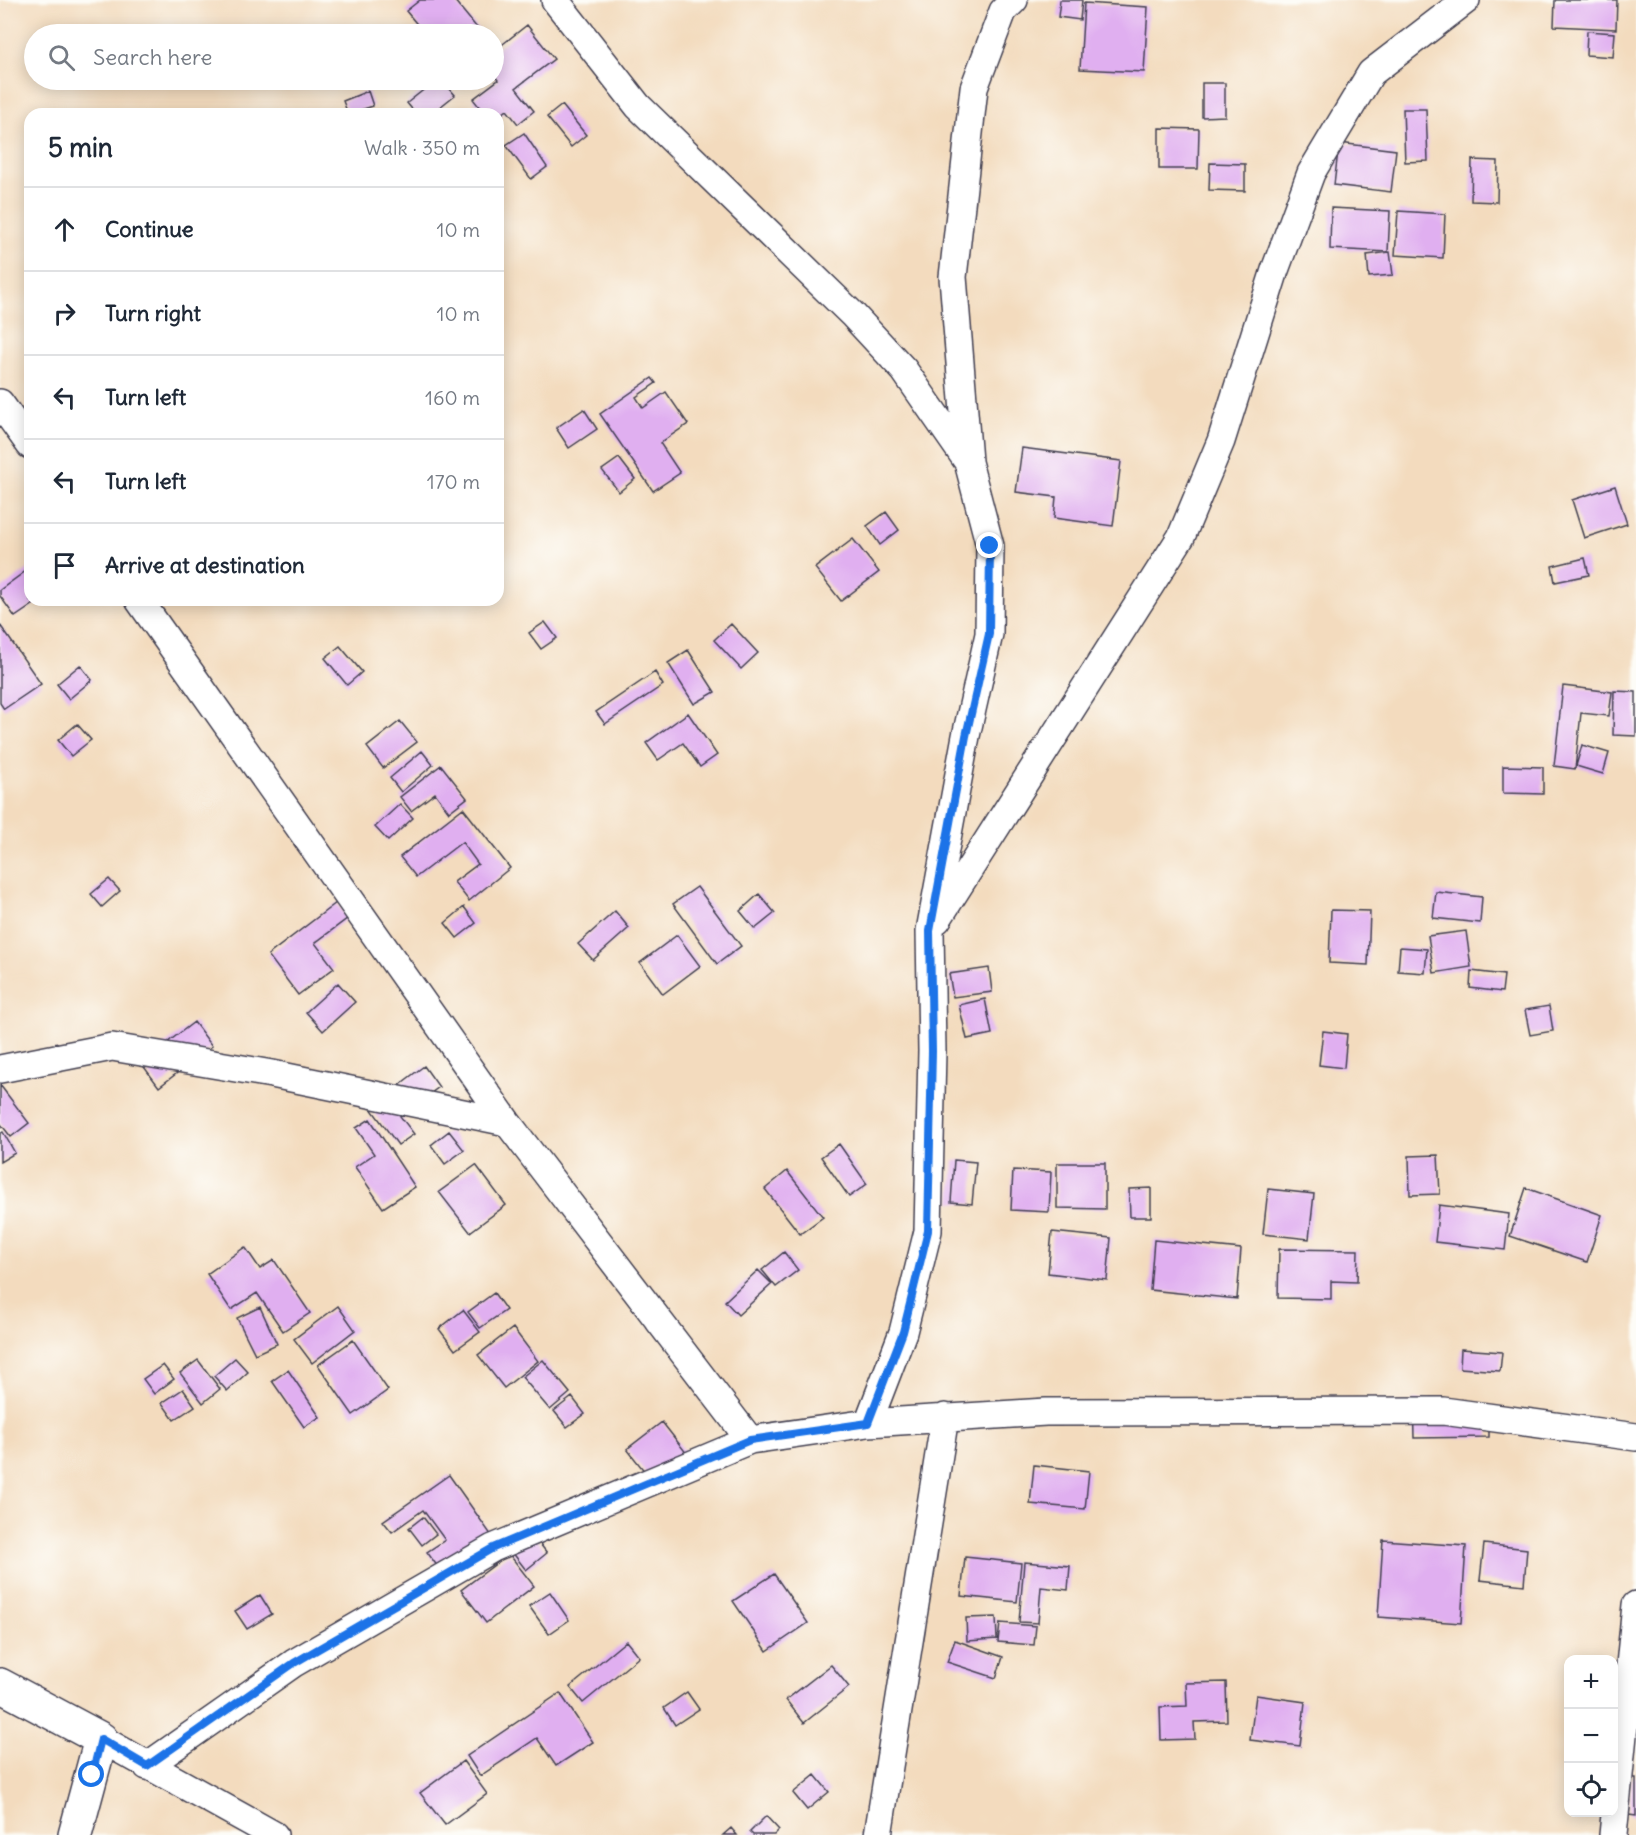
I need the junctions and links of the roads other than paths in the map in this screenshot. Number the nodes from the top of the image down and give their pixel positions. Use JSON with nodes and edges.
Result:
{"nodes":[{"id":1,"x":555,"y":0,"type":"edge"},
{"id":2,"x":1014,"y":0,"type":"edge"},
{"id":3,"x":1466,"y":0,"type":"edge"},
{"id":4,"x":0,"y":403,"type":"edge"},
{"id":5,"x":24,"y":437,"type":"edge"},
{"id":6,"x":968,"y":462,"type":"junction"},
{"id":7,"x":143,"y":606,"type":"edge"},
{"id":8,"x":930,"y":931,"type":"junction"},
{"id":9,"x":0,"y":1069,"type":"edge"},
{"id":10,"x":507,"y":1122,"type":"junction"},
{"id":11,"x":945,"y":1417,"type":"junction"},
{"id":12,"x":868,"y":1423,"type":"junction"},
{"id":13,"x":1636,"y":1437,"type":"edge"},
{"id":14,"x":750,"y":1440,"type":"junction"},
{"id":15,"x":1636,"y":1605,"type":"edge"},
{"id":16,"x":0,"y":1685,"type":"edge"},
{"id":17,"x":101,"y":1739,"type":"junction"},
{"id":18,"x":147,"y":1766,"type":"junction"},
{"id":19,"x":75,"y":1835,"type":"edge"},
{"id":20,"x":274,"y":1835,"type":"edge"},
{"id":21,"x":878,"y":1835,"type":"edge"},
{"id":22,"x":1613,"y":1835,"type":"edge"}],
"edges":[{"from":1,"to":6,"type":"street"},
{"from":2,"to":6,"type":"street"},
{"from":3,"to":8,"type":"street"},
{"from":4,"to":5,"type":"street"},
{"from":6,"to":8,"type":"street"},
{"from":7,"to":10,"type":"street"},
{"from":8,"to":12,"type":"street"},
{"from":9,"to":10,"type":"street"},
{"from":10,"to":14,"type":"street"},
{"from":11,"to":12,"type":"street"},
{"from":11,"to":13,"type":"street"},
{"from":11,"to":21,"type":"street"},
{"from":12,"to":14,"type":"street"},
{"from":14,"to":18,"type":"street"},
{"from":15,"to":22,"type":"street"},
{"from":16,"to":17,"type":"street"},
{"from":17,"to":18,"type":"street"},
{"from":17,"to":19,"type":"street"},
{"from":18,"to":20,"type":"street"}]}
